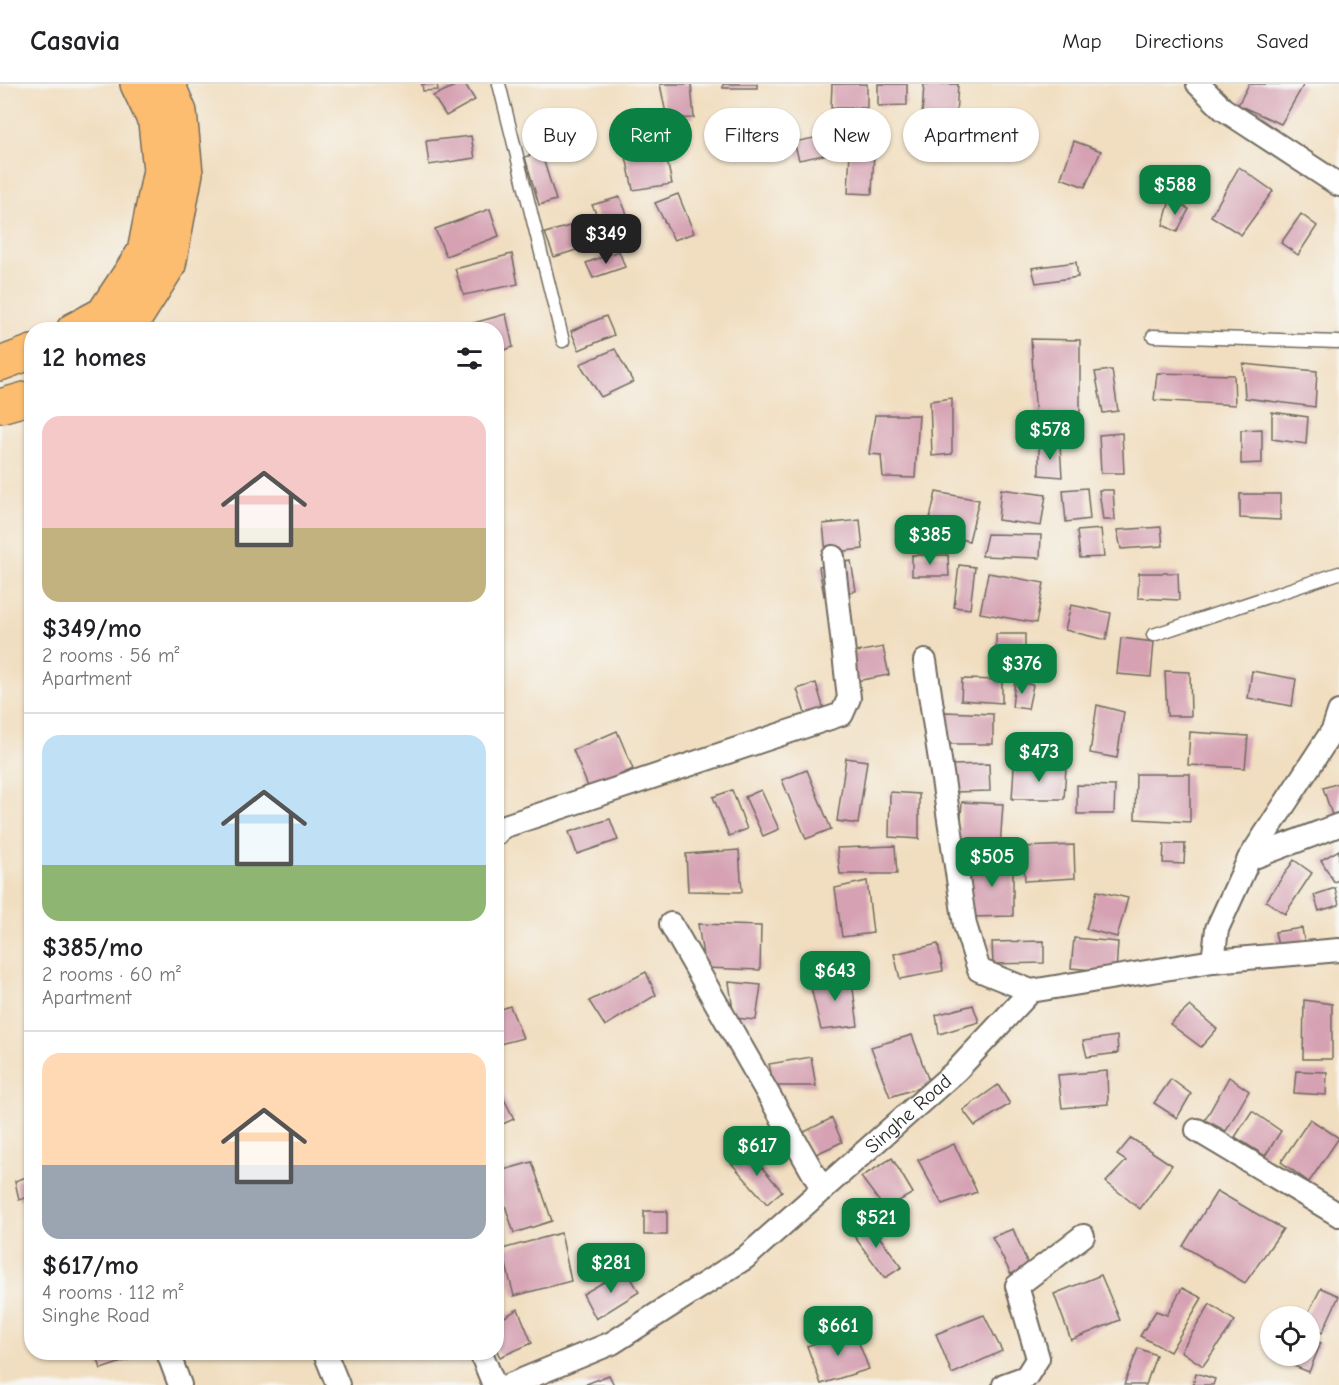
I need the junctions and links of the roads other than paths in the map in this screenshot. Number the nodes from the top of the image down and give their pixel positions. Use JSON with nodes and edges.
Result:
{"nodes":[{"id":1,"x":137,"y":84,"type":"edge"},
{"id":2,"x":168,"y":84,"type":"edge"},
{"id":3,"x":499,"y":84,"type":"edge"},
{"id":4,"x":1198,"y":84,"type":"edge"},
{"id":5,"x":1339,"y":185,"type":"edge"},
{"id":6,"x":88,"y":322,"type":"edge"},
{"id":7,"x":133,"y":322,"type":"edge"},
{"id":8,"x":1154,"y":336,"type":"dead end"},
{"id":9,"x":563,"y":341,"type":"dead end"},
{"id":10,"x":1339,"y":342,"type":"edge"},
{"id":11,"x":24,"y":399,"type":"edge"},
{"id":12,"x":0,"y":406,"type":"edge"},
{"id":13,"x":833,"y":557,"type":"dead end"},
{"id":14,"x":1339,"y":573,"type":"edge"},
{"id":15,"x":1153,"y":635,"type":"dead end"},
{"id":16,"x":925,"y":662,"type":"dead end"},
{"id":17,"x":1339,"y":712,"type":"edge"},
{"id":18,"x":504,"y":825,"type":"edge"},
{"id":19,"x":1339,"y":825,"type":"edge"},
{"id":20,"x":1249,"y":860,"type":"junction"},
{"id":21,"x":671,"y":924,"type":"dead end"},
{"id":22,"x":1339,"y":950,"type":"edge"},
{"id":23,"x":1213,"y":961,"type":"junction"},
{"id":24,"x":1031,"y":991,"type":"junction"},
{"id":25,"x":1197,"y":1130,"type":"dead end"},
{"id":26,"x":823,"y":1190,"type":"junction"},
{"id":27,"x":1339,"y":1215,"type":"edge"},
{"id":28,"x":1083,"y":1236,"type":"dead end"},
{"id":29,"x":171,"y":1360,"type":"edge"},
{"id":30,"x":328,"y":1360,"type":"edge"},
{"id":31,"x":484,"y":1360,"type":"edge"},
{"id":32,"x":180,"y":1385,"type":"edge"},
{"id":33,"x":338,"y":1385,"type":"edge"},
{"id":34,"x":494,"y":1385,"type":"edge"},
{"id":35,"x":510,"y":1385,"type":"edge"},
{"id":36,"x":1004,"y":1385,"type":"edge"}],
"edges":[{"from":1,"to":6,"type":"highway"},
{"from":2,"to":7,"type":"highway"},
{"from":3,"to":9,"type":"lane"},
{"from":4,"to":5,"type":"street"},
{"from":8,"to":10,"type":"lane"},
{"from":11,"to":12,"type":"highway"},
{"from":13,"to":18,"type":"street"},
{"from":14,"to":15,"type":"lane"},
{"from":16,"to":24,"type":"street"},
{"from":17,"to":20,"type":"street"},
{"from":19,"to":20,"type":"street"},
{"from":20,"to":23,"type":"street"},
{"from":21,"to":26,"type":"street"},
{"from":22,"to":23,"type":"street"},
{"from":23,"to":24,"type":"street"},
{"from":24,"to":26,"type":"street","name":"Singhe Road"},
{"from":25,"to":27,"type":"street"},
{"from":26,"to":35,"type":"street","name":"Singhe Road"},
{"from":28,"to":36,"type":"street"},
{"from":29,"to":32,"type":"street"},
{"from":30,"to":33,"type":"street"},
{"from":31,"to":34,"type":"street"}]}
